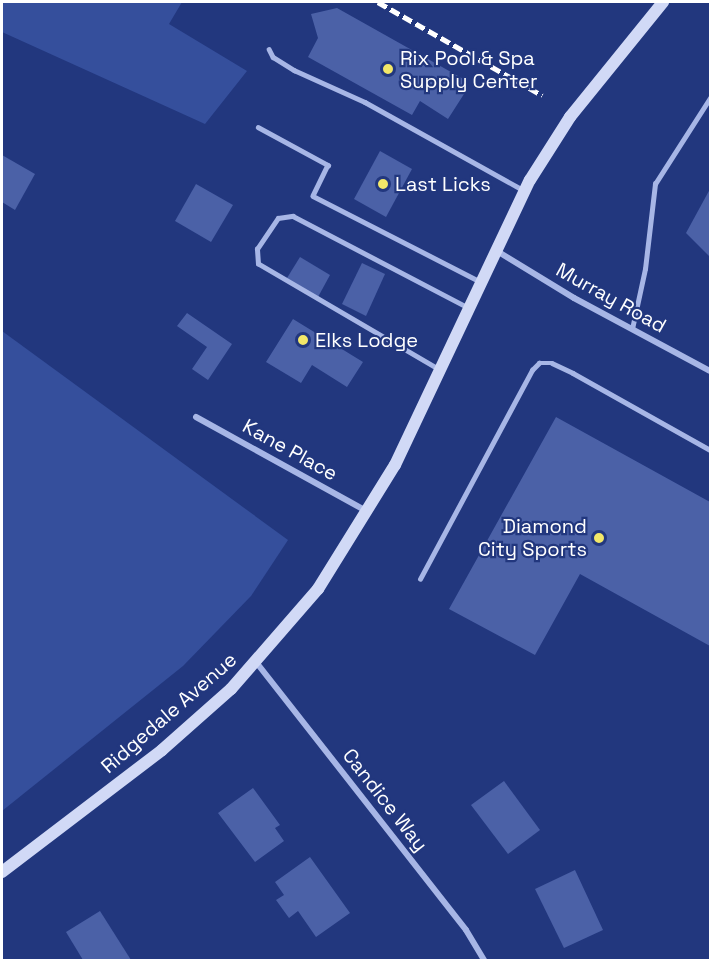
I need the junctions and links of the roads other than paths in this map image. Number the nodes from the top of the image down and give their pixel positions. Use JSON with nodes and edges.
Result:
{"nodes":[{"id":1,"x":663,"y":2,"type":"edge"},
{"id":2,"x":269,"y":49,"type":"dead end"},
{"id":3,"x":711,"y":98,"type":"edge"},
{"id":4,"x":258,"y":127,"type":"dead end"},
{"id":5,"x":525,"y":192,"type":"junction"},
{"id":6,"x":497,"y":250,"type":"junction"},
{"id":7,"x":482,"y":282,"type":"junction"},
{"id":8,"x":470,"y":308,"type":"junction"},
{"id":9,"x":632,"y":329,"type":"junction"},
{"id":10,"x":440,"y":370,"type":"junction"},
{"id":11,"x":711,"y":371,"type":"edge"},
{"id":12,"x":196,"y":417,"type":"dead end"},
{"id":13,"x":711,"y":450,"type":"edge"},
{"id":14,"x":368,"y":513,"type":"junction"},
{"id":15,"x":420,"y":579,"type":"dead end"},
{"id":16,"x":256,"y":662,"type":"junction"},
{"id":17,"x":2,"y":872,"type":"edge"},
{"id":18,"x":484,"y":960,"type":"edge"}],
"edges":[{"from":1,"to":5,"type":"main road","name":"Ridgedale Avenue"},
{"from":2,"to":5,"type":"lane"},
{"from":3,"to":9,"type":"lane"},
{"from":4,"to":7,"type":"lane"},
{"from":5,"to":6,"type":"main road","name":"Ridgedale Avenue"},
{"from":6,"to":7,"type":"main road","name":"Ridgedale Avenue"},
{"from":6,"to":9,"type":"street","name":"Murray Road"},
{"from":7,"to":8,"type":"main road","name":"Ridgedale Avenue"},
{"from":8,"to":10,"type":"main road","name":"Ridgedale Avenue"},
{"from":8,"to":10,"type":"lane"},
{"from":9,"to":11,"type":"street","name":"Murray Road"},
{"from":10,"to":14,"type":"main road","name":"Ridgedale Avenue"},
{"from":12,"to":14,"type":"street","name":"Kane Place"},
{"from":13,"to":15,"type":"lane"},
{"from":14,"to":16,"type":"main road","name":"Ridgedale Avenue"},
{"from":16,"to":17,"type":"main road","name":"Ridgedale Avenue"},
{"from":16,"to":18,"type":"street","name":"Candice Way"}]}
